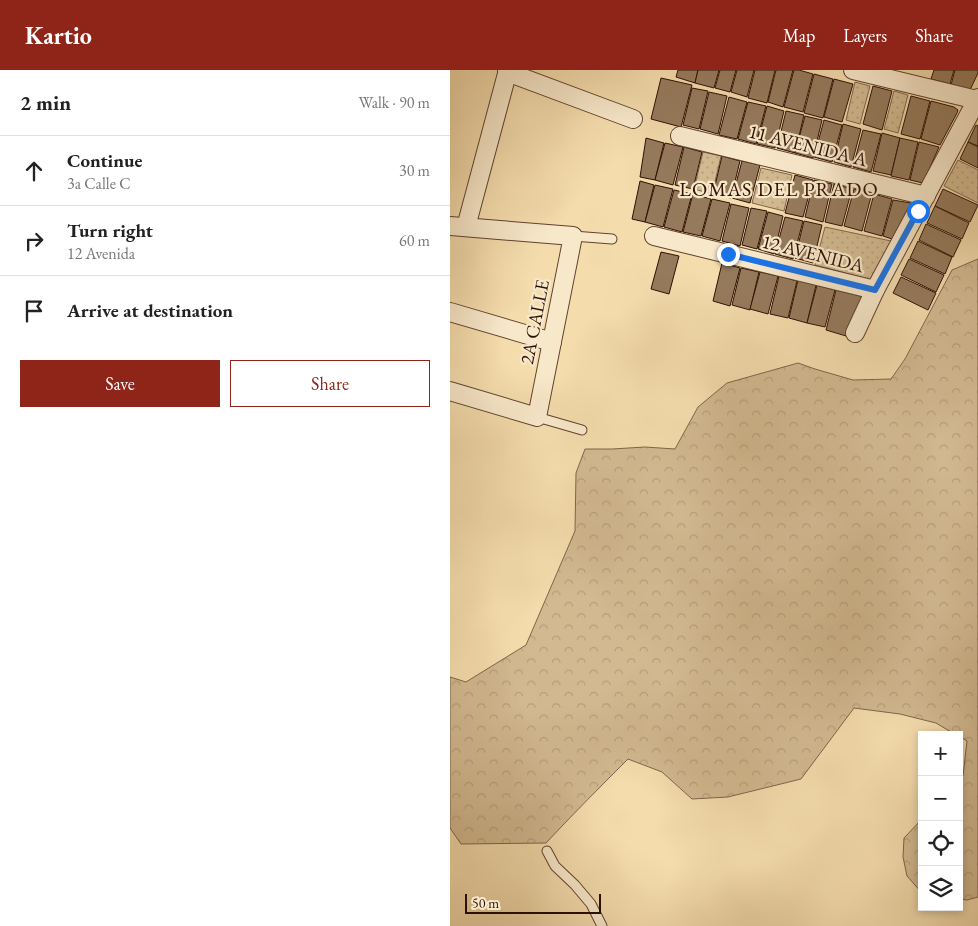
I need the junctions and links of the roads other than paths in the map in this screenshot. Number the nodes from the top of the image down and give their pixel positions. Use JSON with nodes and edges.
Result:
{"nodes":[{"id":1,"x":853,"y":70,"type":"edge"},
{"id":2,"x":507,"y":71,"type":"edge"},
{"id":3,"x":977,"y":99,"type":"edge"},
{"id":4,"x":633,"y":119,"type":"dead end"},
{"id":5,"x":680,"y":136,"type":"dead end"},
{"id":6,"x":926,"y":196,"type":"junction"},
{"id":7,"x":458,"y":227,"type":"edge"},
{"id":8,"x":573,"y":236,"type":"junction"},
{"id":9,"x":654,"y":236,"type":"dead end"},
{"id":10,"x":612,"y":239,"type":"dead end"},
{"id":11,"x":875,"y":290,"type":"junction"},
{"id":12,"x":450,"y":312,"type":"edge"},
{"id":13,"x":855,"y":333,"type":"dead end"},
{"id":14,"x":552,"y":342,"type":"junction"},
{"id":15,"x":450,"y":391,"type":"edge"},
{"id":16,"x":537,"y":417,"type":"junction"},
{"id":17,"x":582,"y":430,"type":"dead end"},
{"id":18,"x":547,"y":851,"type":"dead end"},
{"id":19,"x":602,"y":926,"type":"edge"}],
"edges":[{"from":1,"to":3,"type":"street"},
{"from":2,"to":4,"type":"street"},
{"from":2,"to":7,"type":"street"},
{"from":3,"to":6,"type":"street"},
{"from":5,"to":6,"type":"street","name":"11 AVENIDA A"},
{"from":6,"to":11,"type":"street"},
{"from":7,"to":8,"type":"street"},
{"from":8,"to":10,"type":"lane"},
{"from":8,"to":14,"type":"street","name":"2A CALLE"},
{"from":9,"to":11,"type":"street","name":"12 AVENIDA"},
{"from":11,"to":13,"type":"street"},
{"from":12,"to":14,"type":"street"},
{"from":14,"to":16,"type":"street","name":"2A CALLE"},
{"from":15,"to":16,"type":"street"},
{"from":16,"to":17,"type":"lane"},
{"from":18,"to":19,"type":"lane"}]}
